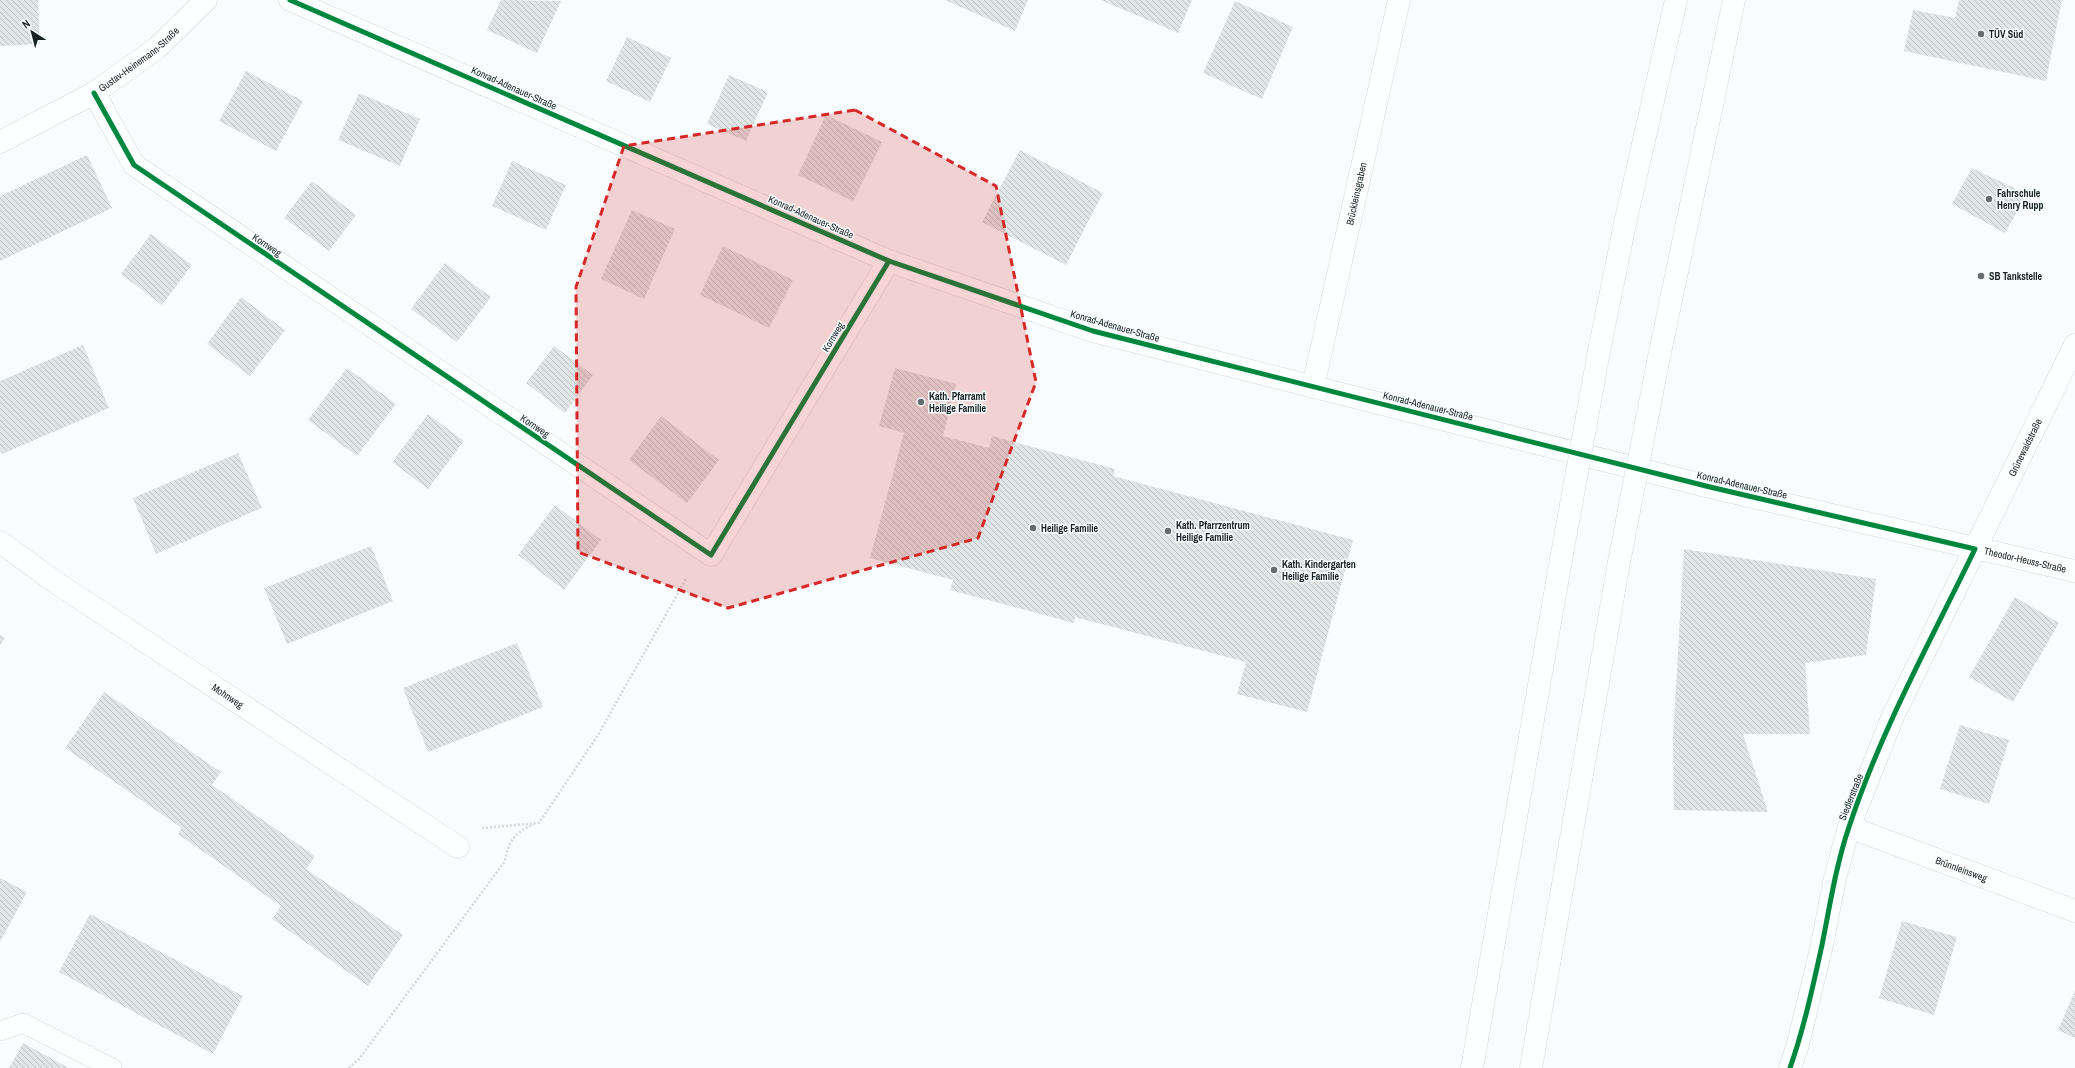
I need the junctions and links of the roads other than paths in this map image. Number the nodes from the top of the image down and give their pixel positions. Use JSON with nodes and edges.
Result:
{"nodes":[{"id":1,"x":206,"y":0,"type":"edge"},
{"id":2,"x":290,"y":0,"type":"edge"},
{"id":3,"x":1398,"y":0,"type":"edge"},
{"id":4,"x":1676,"y":0,"type":"edge"},
{"id":5,"x":1734,"y":0,"type":"edge"},
{"id":6,"x":94,"y":93,"type":"junction"},
{"id":7,"x":0,"y":142,"type":"edge"},
{"id":8,"x":889,"y":261,"type":"junction"},
{"id":9,"x":2075,"y":345,"type":"edge"},
{"id":10,"x":1313,"y":387,"type":"junction"},
{"id":11,"x":0,"y":542,"type":"edge"},
{"id":12,"x":1975,"y":548,"type":"junction"},
{"id":13,"x":2075,"y":571,"type":"edge"},
{"id":14,"x":1849,"y":827,"type":"junction"},
{"id":15,"x":458,"y":847,"type":"road end"},
{"id":16,"x":2075,"y":911,"type":"edge"},
{"id":17,"x":0,"y":1031,"type":"edge"},
{"id":18,"x":112,"y":1068,"type":"edge"},
{"id":19,"x":1472,"y":1068,"type":"edge"},
{"id":20,"x":1531,"y":1068,"type":"edge"},
{"id":21,"x":1790,"y":1068,"type":"edge"}],
"edges":[{"from":1,"to":6,"type":"main road","name":"Gustav-Heinemann-Straße"},
{"from":2,"to":8,"type":"main road","name":"Konrad-Adenauer-Straße"},
{"from":3,"to":10,"type":"main road","name":"Brückleinsgraben"},
{"from":4,"to":19,"type":"main road","bridge":true},
{"from":5,"to":20,"type":"main road","bridge":true},
{"from":6,"to":7,"type":"main road","name":"Gustav-Heinemann-Straße"},
{"from":6,"to":8,"type":"main road","name":"Kornweg"},
{"from":8,"to":10,"type":"main road","name":"Konrad-Adenauer-Straße"},
{"from":9,"to":12,"type":"main road","name":"Grünewaldstraße"},
{"from":10,"to":12,"type":"main road","name":"Konrad-Adenauer-Straße"},
{"from":11,"to":15,"type":"main road","name":"Mohnweg"},
{"from":12,"to":13,"type":"main road","name":"Theodor-Heuss-Straße"},
{"from":12,"to":14,"type":"main road","name":"Siedlerstraße"},
{"from":14,"to":16,"type":"main road","name":"Brünnleinsweg"},
{"from":14,"to":21,"type":"main road","name":"Siedlerstraße"},
{"from":17,"to":18,"type":"lane"}]}
